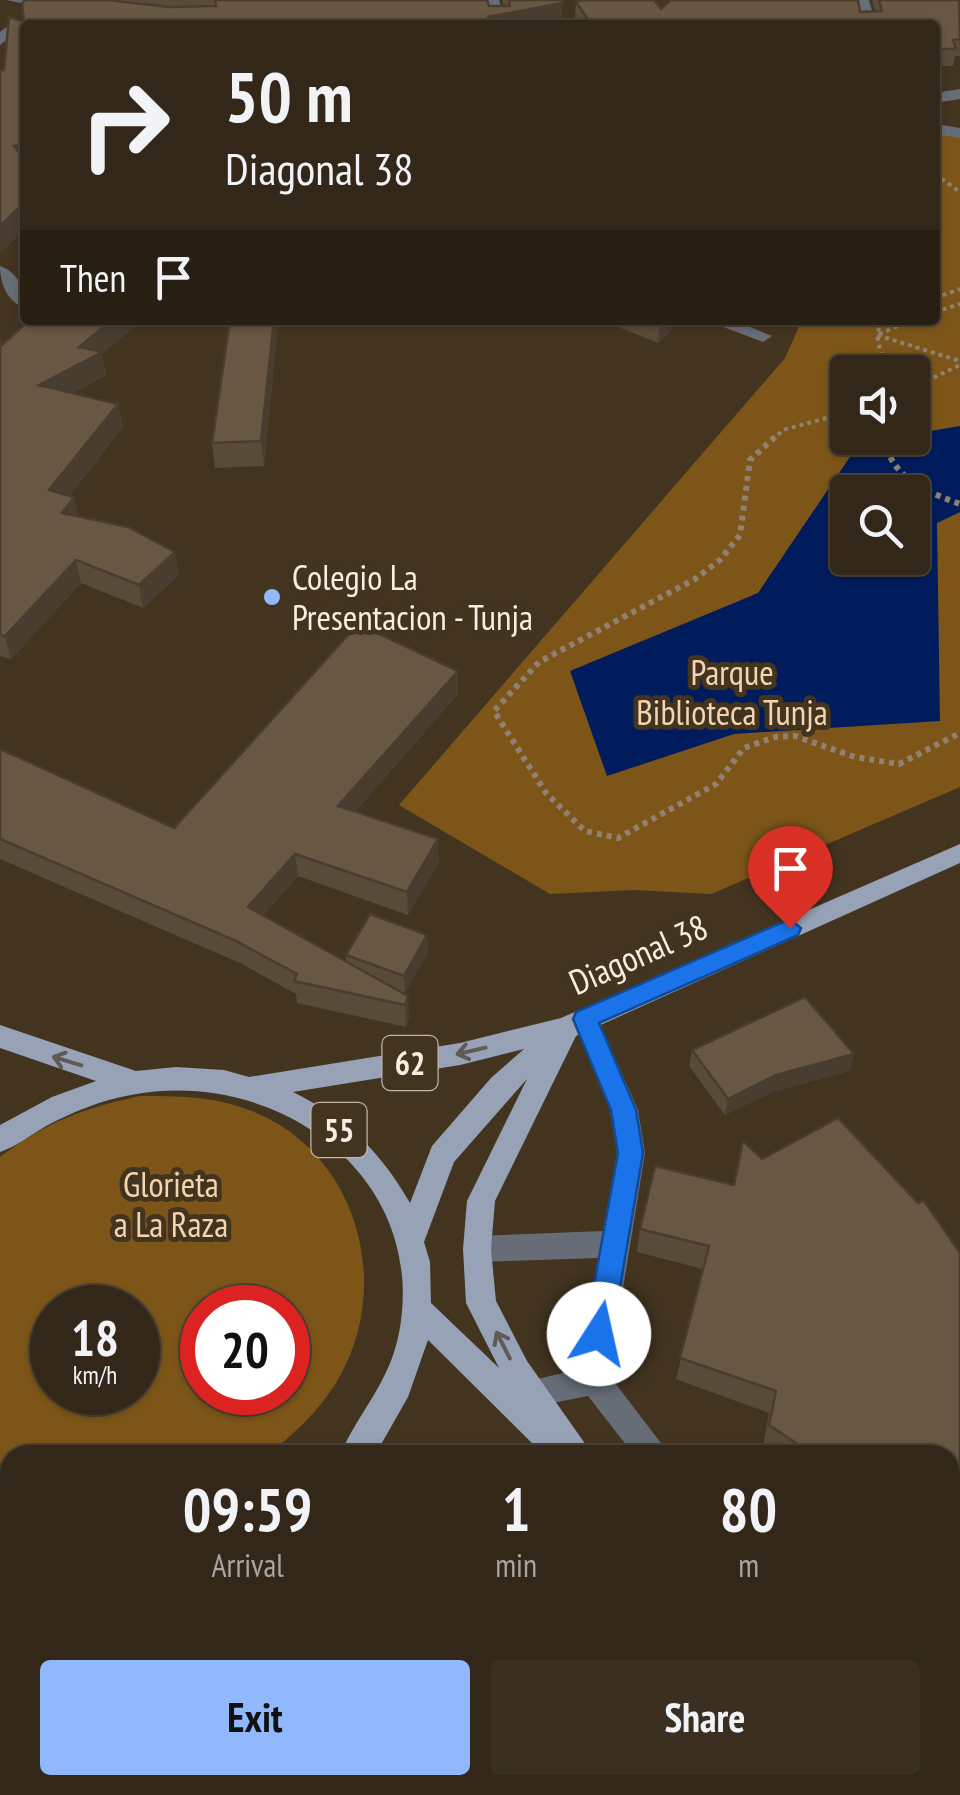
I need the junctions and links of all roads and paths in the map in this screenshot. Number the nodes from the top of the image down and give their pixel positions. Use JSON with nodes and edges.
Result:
{"nodes":[{"id":1,"x":13,"y":0,"type":"edge"},
{"id":2,"x":34,"y":2,"type":"junction"},
{"id":3,"x":73,"y":8,"type":"edge"},
{"id":4,"x":26,"y":20,"type":"edge"},
{"id":5,"x":20,"y":32,"type":"edge"},
{"id":6,"x":0,"y":40,"type":"edge"},
{"id":7,"x":729,"y":325,"type":"edge"},
{"id":8,"x":880,"y":325,"type":"edge"},
{"id":9,"x":900,"y":325,"type":"edge"},
{"id":10,"x":877,"y":335,"type":"junction"},
{"id":11,"x":763,"y":336,"type":"dead end"},
{"id":12,"x":881,"y":355,"type":"edge"},
{"id":13,"x":960,"y":363,"type":"edge"},
{"id":14,"x":930,"y":379,"type":"edge"},
{"id":15,"x":830,"y":417,"type":"edge"},
{"id":16,"x":889,"y":455,"type":"edge"},
{"id":17,"x":960,"y":504,"type":"edge"},
{"id":18,"x":960,"y":732,"type":"edge"},
{"id":19,"x":960,"y":853,"type":"edge"},
{"id":20,"x":575,"y":1023,"type":"junction"},
{"id":21,"x":0,"y":1036,"type":"edge"},
{"id":22,"x":136,"y":1082,"type":"junction"},
{"id":23,"x":253,"y":1087,"type":"junction"},
{"id":24,"x":0,"y":1140,"type":"edge"},
{"id":25,"x":411,"y":1239,"type":"junction"},
{"id":26,"x":615,"y":1244,"type":"junction"},
{"id":27,"x":477,"y":1249,"type":"junction"},
{"id":28,"x":418,"y":1310,"type":"junction"},
{"id":29,"x":594,"y":1380,"type":"junction"},
{"id":30,"x":532,"y":1393,"type":"junction"},
{"id":31,"x":362,"y":1445,"type":"edge"},
{"id":32,"x":555,"y":1445,"type":"edge"},
{"id":33,"x":570,"y":1445,"type":"edge"},
{"id":34,"x":646,"y":1445,"type":"edge"}],
"edges":[{"from":1,"to":2,"type":"street"},
{"from":2,"to":3,"type":"street"},
{"from":2,"to":4,"type":"street"},
{"from":5,"to":6,"type":"street"},
{"from":7,"to":11,"type":"street"},
{"from":8,"to":10,"type":"path"},
{"from":9,"to":10,"type":"path"},
{"from":10,"to":12,"type":"path"},
{"from":10,"to":13,"type":"path"},
{"from":13,"to":14,"type":"path"},
{"from":15,"to":18,"type":"path"},
{"from":16,"to":17,"type":"path"},
{"from":19,"to":20,"type":"main road","name":"Diagonal 38","number":"62"},
{"from":20,"to":23,"type":"main road","name":"Diagonal 38","number":"62","one_way":true},
{"from":20,"to":25,"type":"main road","name":"Diagonal 38","number":"62"},
{"from":20,"to":26,"type":"street"},
{"from":20,"to":27,"type":"main road"},
{"from":22,"to":21,"type":"main road","one_way":true},
{"from":22,"to":23,"type":"main road","number":"55"},
{"from":22,"to":24,"type":"main road","number":"55"},
{"from":23,"to":25,"type":"main road","number":"55"},
{"from":25,"to":28,"type":"main road","number":"55"},
{"from":26,"to":27,"type":"street"},
{"from":26,"to":29,"type":"street"},
{"from":30,"to":27,"type":"main road","one_way":true},
{"from":28,"to":31,"type":"main road","number":"55"},
{"from":28,"to":32,"type":"main road"},
{"from":29,"to":30,"type":"street"},
{"from":29,"to":34,"type":"street"},
{"from":30,"to":33,"type":"main road"}]}
